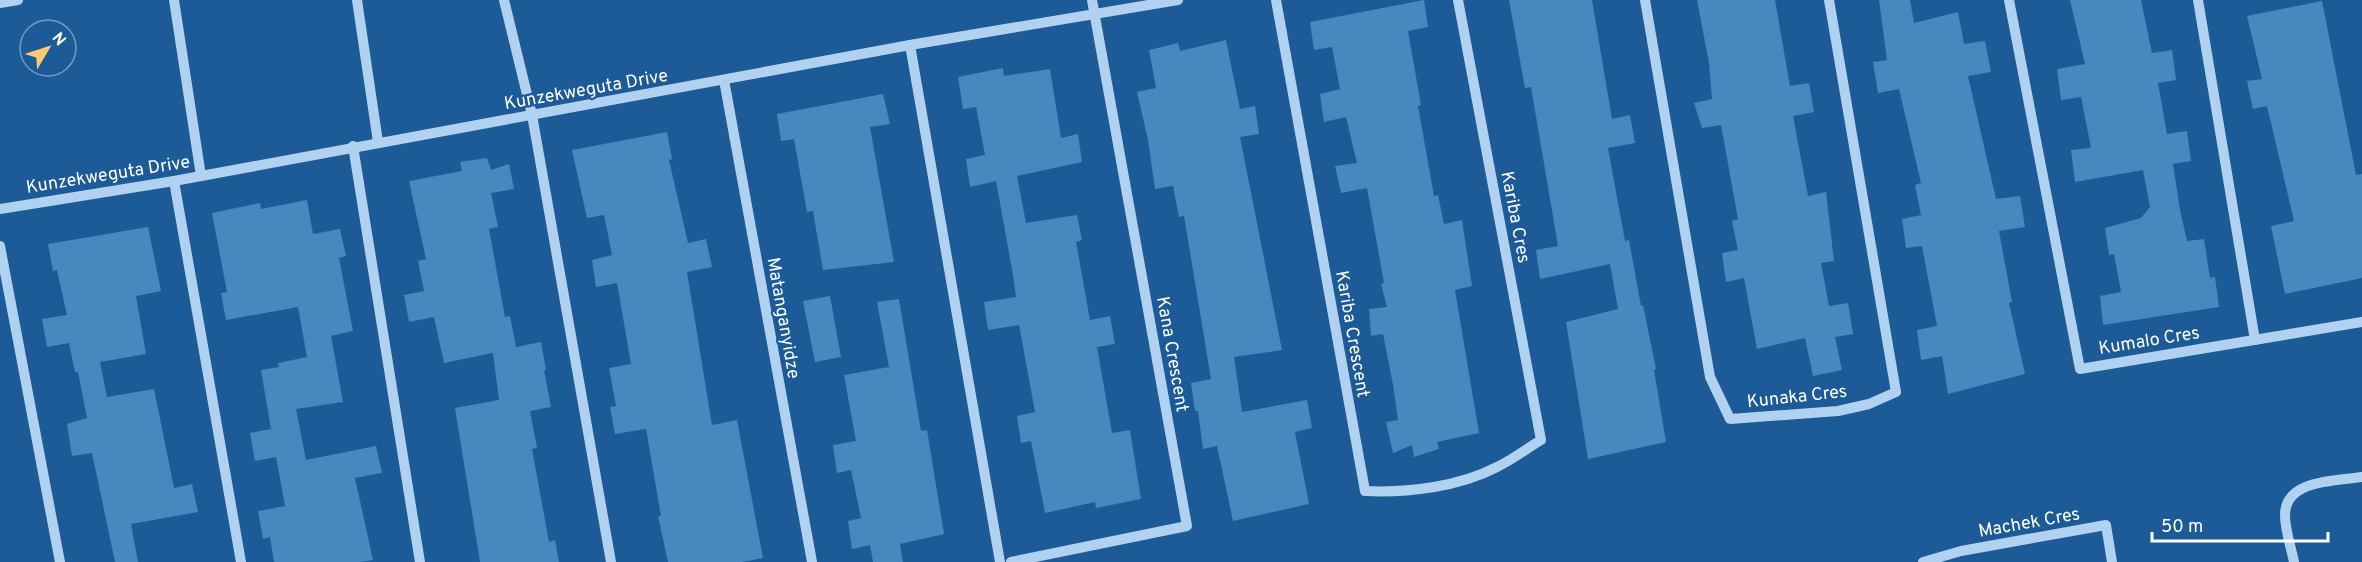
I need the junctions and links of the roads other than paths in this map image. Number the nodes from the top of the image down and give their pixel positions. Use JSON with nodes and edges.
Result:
{"nodes":[{"id":1,"x":18,"y":0,"type":"edge"},
{"id":2,"x":174,"y":0,"type":"edge"},
{"id":3,"x":357,"y":0,"type":"edge"},
{"id":4,"x":504,"y":0,"type":"edge"},
{"id":5,"x":1092,"y":0,"type":"edge"},
{"id":6,"x":1178,"y":0,"type":"edge"},
{"id":7,"x":1276,"y":0,"type":"edge"},
{"id":8,"x":1458,"y":0,"type":"edge"},
{"id":9,"x":1645,"y":0,"type":"edge"},
{"id":10,"x":1829,"y":0,"type":"edge"},
{"id":11,"x":2009,"y":0,"type":"edge"},
{"id":12,"x":2198,"y":0,"type":"edge"},
{"id":13,"x":0,"y":3,"type":"edge"},
{"id":14,"x":1094,"y":12,"type":"junction"},
{"id":15,"x":910,"y":45,"type":"junction"},
{"id":16,"x":724,"y":80,"type":"junction"},
{"id":17,"x":532,"y":115,"type":"junction"},
{"id":18,"x":378,"y":142,"type":"junction"},
{"id":19,"x":353,"y":146,"type":"junction"},
{"id":20,"x":201,"y":176,"type":"junction"},
{"id":21,"x":174,"y":181,"type":"junction"},
{"id":22,"x":0,"y":209,"type":"edge"},
{"id":23,"x":0,"y":246,"type":"edge"},
{"id":24,"x":2362,"y":322,"type":"edge"},
{"id":25,"x":2255,"y":340,"type":"junction"},
{"id":26,"x":1541,"y":440,"type":"joint"},
{"id":27,"x":2362,"y":477,"type":"edge"},
{"id":28,"x":60,"y":562,"type":"edge"},
{"id":29,"x":241,"y":562,"type":"edge"},
{"id":30,"x":420,"y":562,"type":"edge"},
{"id":31,"x":611,"y":562,"type":"edge"},
{"id":32,"x":812,"y":562,"type":"edge"},
{"id":33,"x":1000,"y":562,"type":"edge"},
{"id":34,"x":1011,"y":562,"type":"edge"},
{"id":35,"x":1923,"y":562,"type":"edge"},
{"id":36,"x":2112,"y":562,"type":"edge"},
{"id":37,"x":2294,"y":562,"type":"edge"}],
"edges":[{"from":1,"to":13,"type":"street"},
{"from":2,"to":20,"type":"street"},
{"from":3,"to":18,"type":"street"},
{"from":4,"to":17,"type":"street"},
{"from":5,"to":14,"type":"street"},
{"from":6,"to":14,"type":"street","name":"Kunzekweguta Drive"},
{"from":7,"to":26,"type":"street","name":"Kariba Crescent"},
{"from":8,"to":26,"type":"street","name":"Kariba Cres"},
{"from":9,"to":10,"type":"street","name":"Kunaka Cres"},
{"from":11,"to":25,"type":"street","name":"Kumalo Cres"},
{"from":12,"to":25,"type":"street"},
{"from":14,"to":15,"type":"street","name":"Kunzekweguta Drive"},
{"from":14,"to":34,"type":"street","name":"Kana Crescent"},
{"from":15,"to":16,"type":"street","name":"Kunzekweguta Drive"},
{"from":15,"to":33,"type":"street"},
{"from":16,"to":17,"type":"street","name":"Kunzekweguta Drive"},
{"from":16,"to":32,"type":"street","name":"Matanganyidze"},
{"from":17,"to":18,"type":"street","name":"Kunzekweguta Drive"},
{"from":17,"to":31,"type":"street"},
{"from":18,"to":19,"type":"street","name":"Kunzekweguta Drive"},
{"from":19,"to":20,"type":"street","name":"Kunzekweguta Drive"},
{"from":19,"to":30,"type":"street"},
{"from":20,"to":21,"type":"street","name":"Kunzekweguta Drive"},
{"from":21,"to":22,"type":"street","name":"Kunzekweguta Drive"},
{"from":21,"to":29,"type":"street"},
{"from":23,"to":28,"type":"street"},
{"from":24,"to":25,"type":"street"},
{"from":27,"to":37,"type":"street"},
{"from":35,"to":36,"type":"street","name":"Machek Cres"}]}
